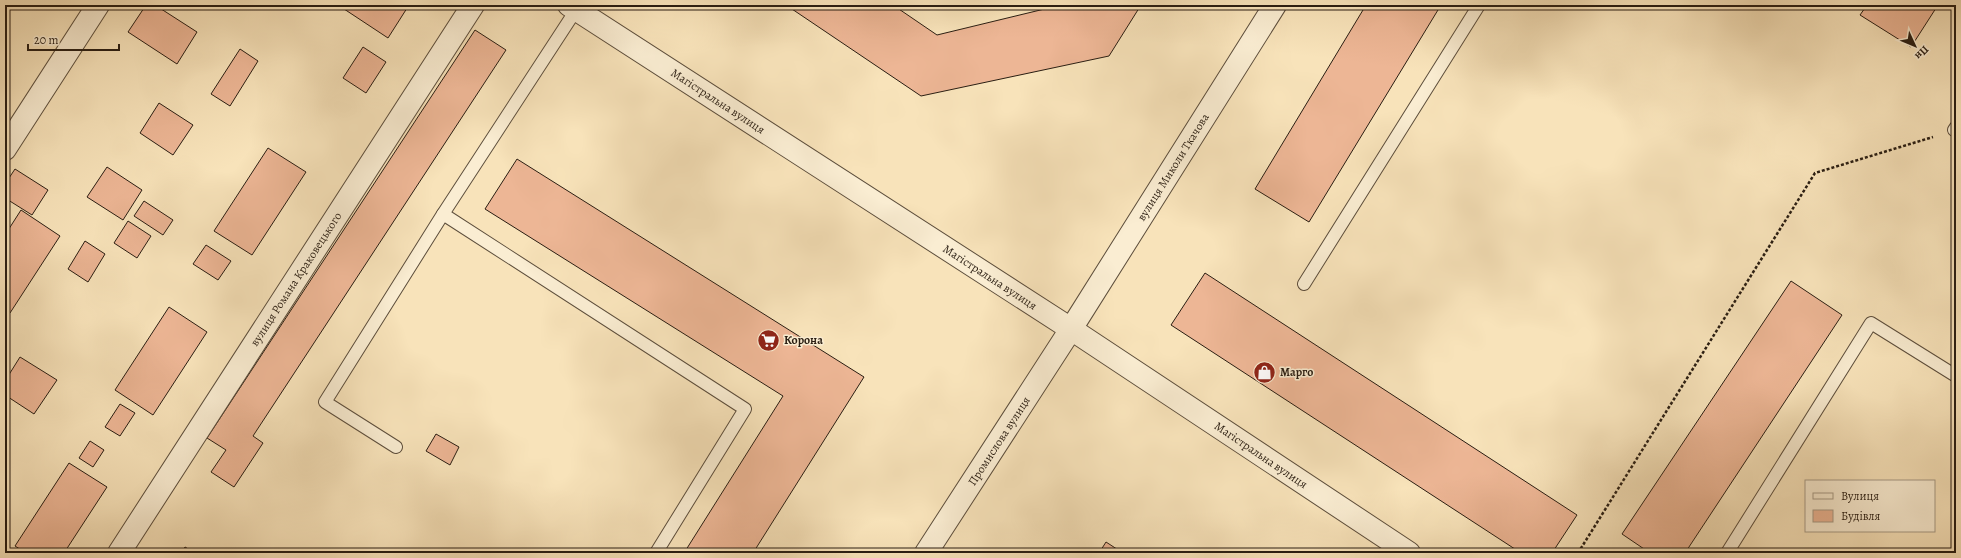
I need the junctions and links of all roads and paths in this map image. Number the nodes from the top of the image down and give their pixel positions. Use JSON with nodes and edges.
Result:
{"nodes":[{"id":1,"x":98,"y":5,"type":"edge"},
{"id":2,"x":474,"y":5,"type":"edge"},
{"id":3,"x":1275,"y":5,"type":"edge"},
{"id":4,"x":1479,"y":5,"type":"edge"},
{"id":5,"x":573,"y":7,"type":"edge"},
{"id":6,"x":1955,"y":128,"type":"edge"},
{"id":7,"x":5,"y":149,"type":"edge"},
{"id":8,"x":443,"y":214,"type":"junction"},
{"id":9,"x":1304,"y":284,"type":"dead end"},
{"id":10,"x":1071,"y":329,"type":"junction"},
{"id":11,"x":1956,"y":376,"type":"edge"},
{"id":12,"x":396,"y":447,"type":"dead end"},
{"id":13,"x":119,"y":553,"type":"edge"},
{"id":14,"x":656,"y":553,"type":"edge"},
{"id":15,"x":926,"y":553,"type":"edge"},
{"id":16,"x":1408,"y":553,"type":"edge"},
{"id":17,"x":1578,"y":553,"type":"edge"},
{"id":18,"x":1727,"y":553,"type":"edge"}],
"edges":[{"from":1,"to":7,"type":"street"},
{"from":2,"to":13,"type":"street","name":"вулиця Романа Краковецького"},
{"from":3,"to":10,"type":"street","name":"вулиця Миколи Ткачова"},
{"from":4,"to":9,"type":"lane"},
{"from":5,"to":8,"type":"lane"},
{"from":5,"to":10,"type":"street","name":"Магістральна вулиця"},
{"from":6,"to":17,"type":"path"},
{"from":8,"to":12,"type":"lane"},
{"from":8,"to":14,"type":"lane"},
{"from":10,"to":15,"type":"street","name":"Промислова вулиця"},
{"from":10,"to":16,"type":"street","name":"Магістральна вулиця"},
{"from":11,"to":18,"type":"lane"}]}
